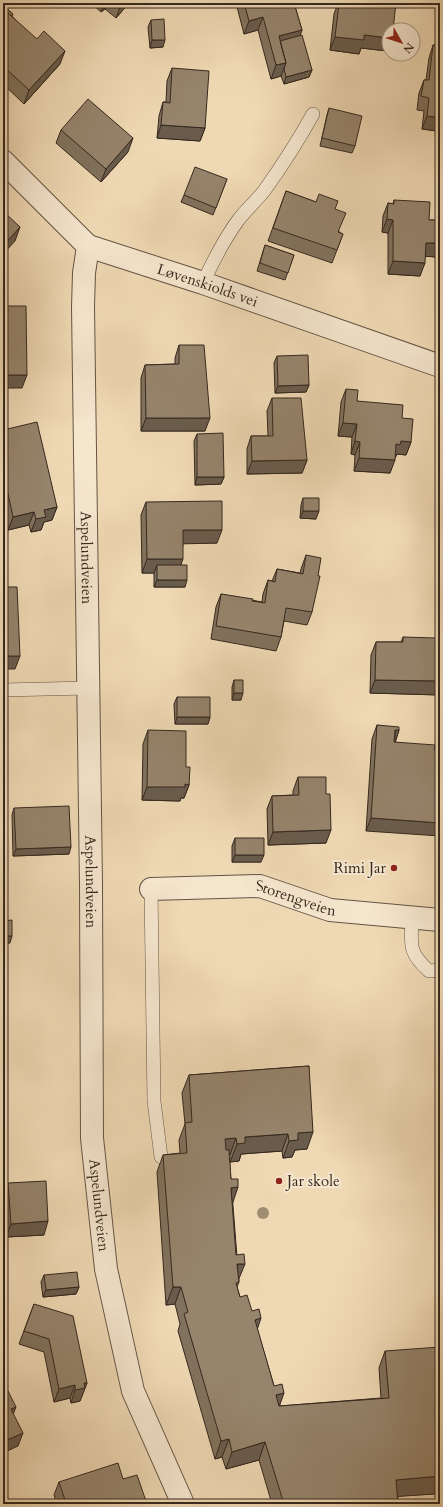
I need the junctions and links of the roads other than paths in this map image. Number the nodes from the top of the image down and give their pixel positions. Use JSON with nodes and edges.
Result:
{"nodes":[{"id":1,"x":313,"y":114,"type":"dead end"},
{"id":2,"x":3,"y":162,"type":"edge"},
{"id":3,"x":88,"y":246,"type":"junction"},
{"id":4,"x":203,"y":283,"type":"junction"},
{"id":5,"x":440,"y":366,"type":"edge"},
{"id":6,"x":88,"y":688,"type":"junction"},
{"id":7,"x":3,"y":690,"type":"edge"},
{"id":8,"x":151,"y":889,"type":"joint"},
{"id":9,"x":412,"y":918,"type":"junction"},
{"id":10,"x":440,"y":920,"type":"edge"},
{"id":11,"x":440,"y":970,"type":"edge"},
{"id":12,"x":161,"y":1157,"type":"dead end"},
{"id":13,"x":183,"y":1504,"type":"edge"}],
"edges":[{"from":1,"to":4,"type":"lane"},
{"from":2,"to":3,"type":"street","name":"Løvenskiolds vei"},
{"from":3,"to":4,"type":"street","name":"Løvenskiolds vei"},
{"from":3,"to":6,"type":"street","name":"Aspelundveien"},
{"from":4,"to":5,"type":"street","name":"Løvenskiolds vei"},
{"from":6,"to":7,"type":"lane"},
{"from":6,"to":13,"type":"street","name":"Aspelundveien"},
{"from":8,"to":9,"type":"street","name":"Storengveien"},
{"from":8,"to":12,"type":"lane"},
{"from":9,"to":10,"type":"street","name":"Storengveien"},
{"from":9,"to":11,"type":"lane"}]}
